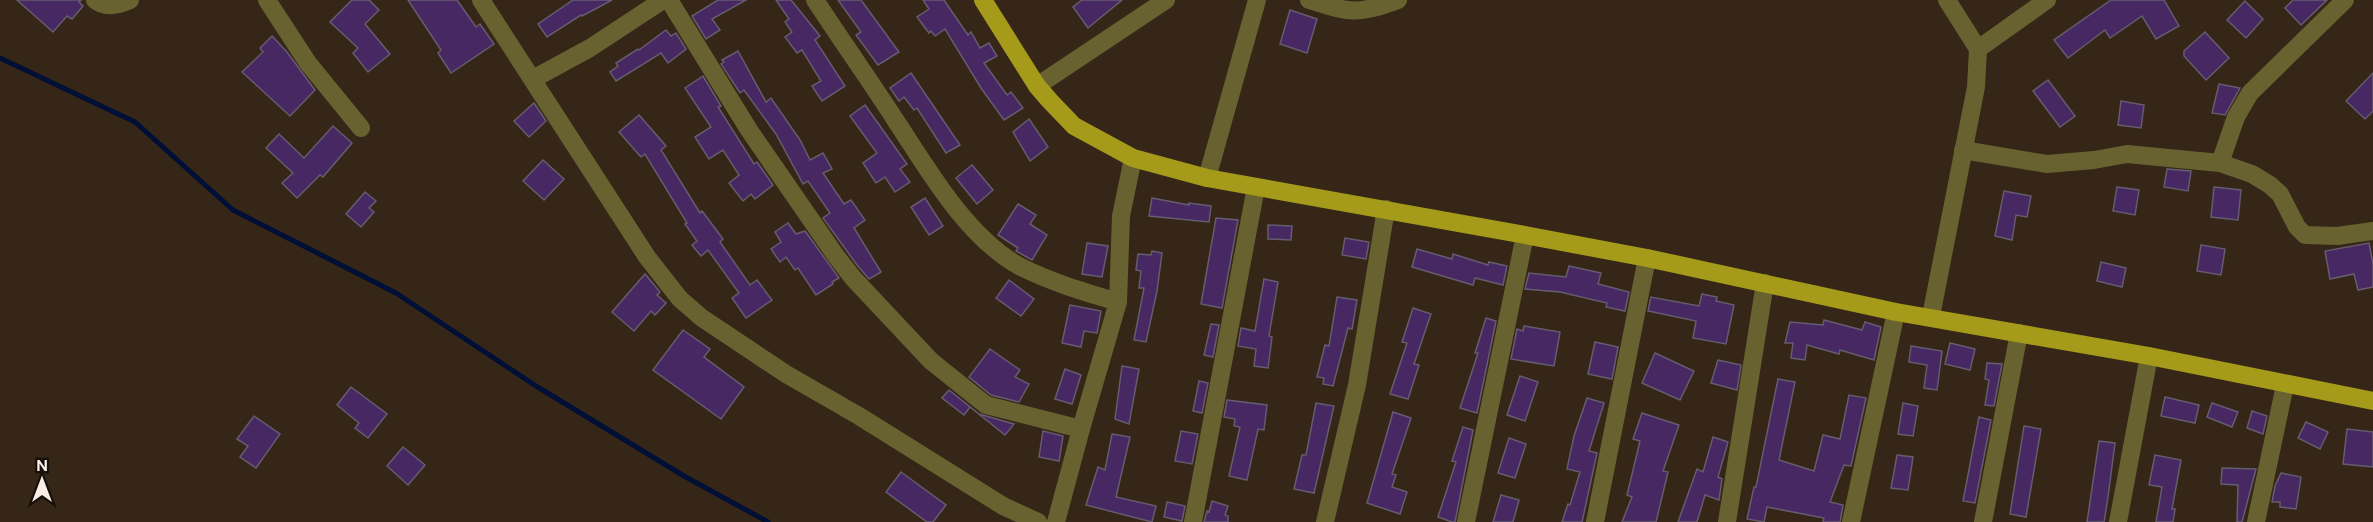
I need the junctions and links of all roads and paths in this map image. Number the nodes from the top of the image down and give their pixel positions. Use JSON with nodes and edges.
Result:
{"nodes":[{"id":1,"x":96,"y":0,"type":"edge"},
{"id":2,"x":130,"y":0,"type":"edge"},
{"id":3,"x":267,"y":0,"type":"edge"},
{"id":4,"x":481,"y":0,"type":"edge"},
{"id":5,"x":663,"y":0,"type":"edge"},
{"id":6,"x":669,"y":0,"type":"edge"},
{"id":7,"x":816,"y":0,"type":"edge"},
{"id":8,"x":983,"y":0,"type":"edge"},
{"id":9,"x":1166,"y":0,"type":"edge"},
{"id":10,"x":1257,"y":0,"type":"edge"},
{"id":11,"x":1310,"y":0,"type":"edge"},
{"id":12,"x":1398,"y":0,"type":"edge"},
{"id":13,"x":1947,"y":0,"type":"edge"},
{"id":14,"x":2047,"y":0,"type":"edge"},
{"id":15,"x":2345,"y":0,"type":"edge"},
{"id":16,"x":1978,"y":49,"type":"junction"},
{"id":17,"x":533,"y":79,"type":"junction"},
{"id":18,"x":1037,"y":86,"type":"junction"},
{"id":19,"x":361,"y":128,"type":"dead end"},
{"id":20,"x":1963,"y":150,"type":"junction"},
{"id":21,"x":1133,"y":159,"type":"junction"},
{"id":22,"x":2220,"y":163,"type":"junction"},
{"id":23,"x":1207,"y":178,"type":"junction"},
{"id":24,"x":1256,"y":187,"type":"junction"},
{"id":25,"x":1386,"y":209,"type":"junction"},
{"id":26,"x":2373,"y":231,"type":"edge"},
{"id":27,"x":1525,"y":235,"type":"junction"},
{"id":28,"x":1647,"y":258,"type":"junction"},
{"id":29,"x":1765,"y":283,"type":"junction"},
{"id":30,"x":1118,"y":302,"type":"junction"},
{"id":31,"x":1896,"y":312,"type":"junction"},
{"id":32,"x":1931,"y":316,"type":"junction"},
{"id":33,"x":2019,"y":333,"type":"junction"},
{"id":34,"x":2148,"y":356,"type":"junction"},
{"id":35,"x":2285,"y":385,"type":"junction"},
{"id":36,"x":2373,"y":401,"type":"edge"},
{"id":37,"x":1081,"y":429,"type":"junction"},
{"id":38,"x":1038,"y":522,"type":"edge"},
{"id":39,"x":1056,"y":522,"type":"edge"},
{"id":40,"x":1193,"y":522,"type":"edge"},
{"id":41,"x":1325,"y":522,"type":"edge"},
{"id":42,"x":1466,"y":522,"type":"edge"},
{"id":43,"x":1594,"y":522,"type":"edge"},
{"id":44,"x":1727,"y":522,"type":"edge"},
{"id":45,"x":1851,"y":522,"type":"edge"},
{"id":46,"x":1983,"y":522,"type":"edge"},
{"id":47,"x":2118,"y":522,"type":"edge"},
{"id":48,"x":2256,"y":522,"type":"edge"}],
"edges":[{"from":1,"to":2,"type":"street"},
{"from":3,"to":19,"type":"street"},
{"from":4,"to":17,"type":"street"},
{"from":5,"to":17,"type":"street"},
{"from":6,"to":37,"type":"street"},
{"from":7,"to":30,"type":"street"},
{"from":8,"to":18,"type":"main road"},
{"from":9,"to":18,"type":"street"},
{"from":10,"to":23,"type":"street"},
{"from":11,"to":12,"type":"street"},
{"from":13,"to":16,"type":"street"},
{"from":14,"to":16,"type":"street"},
{"from":15,"to":22,"type":"street"},
{"from":16,"to":20,"type":"street"},
{"from":17,"to":38,"type":"street"},
{"from":18,"to":21,"type":"main road"},
{"from":20,"to":22,"type":"street"},
{"from":20,"to":32,"type":"street"},
{"from":21,"to":23,"type":"main road"},
{"from":21,"to":30,"type":"street"},
{"from":22,"to":26,"type":"street"},
{"from":23,"to":24,"type":"main road"},
{"from":24,"to":25,"type":"main road"},
{"from":24,"to":40,"type":"street"},
{"from":25,"to":27,"type":"main road"},
{"from":25,"to":41,"type":"street"},
{"from":27,"to":28,"type":"main road"},
{"from":27,"to":42,"type":"street"},
{"from":28,"to":29,"type":"main road"},
{"from":28,"to":43,"type":"street"},
{"from":29,"to":31,"type":"main road"},
{"from":29,"to":44,"type":"street"},
{"from":30,"to":37,"type":"street"},
{"from":31,"to":32,"type":"main road"},
{"from":31,"to":45,"type":"street"},
{"from":32,"to":33,"type":"main road"},
{"from":33,"to":34,"type":"main road"},
{"from":33,"to":46,"type":"street"},
{"from":34,"to":35,"type":"main road"},
{"from":34,"to":47,"type":"street"},
{"from":35,"to":36,"type":"main road"},
{"from":35,"to":48,"type":"street"},
{"from":37,"to":39,"type":"street"}]}
